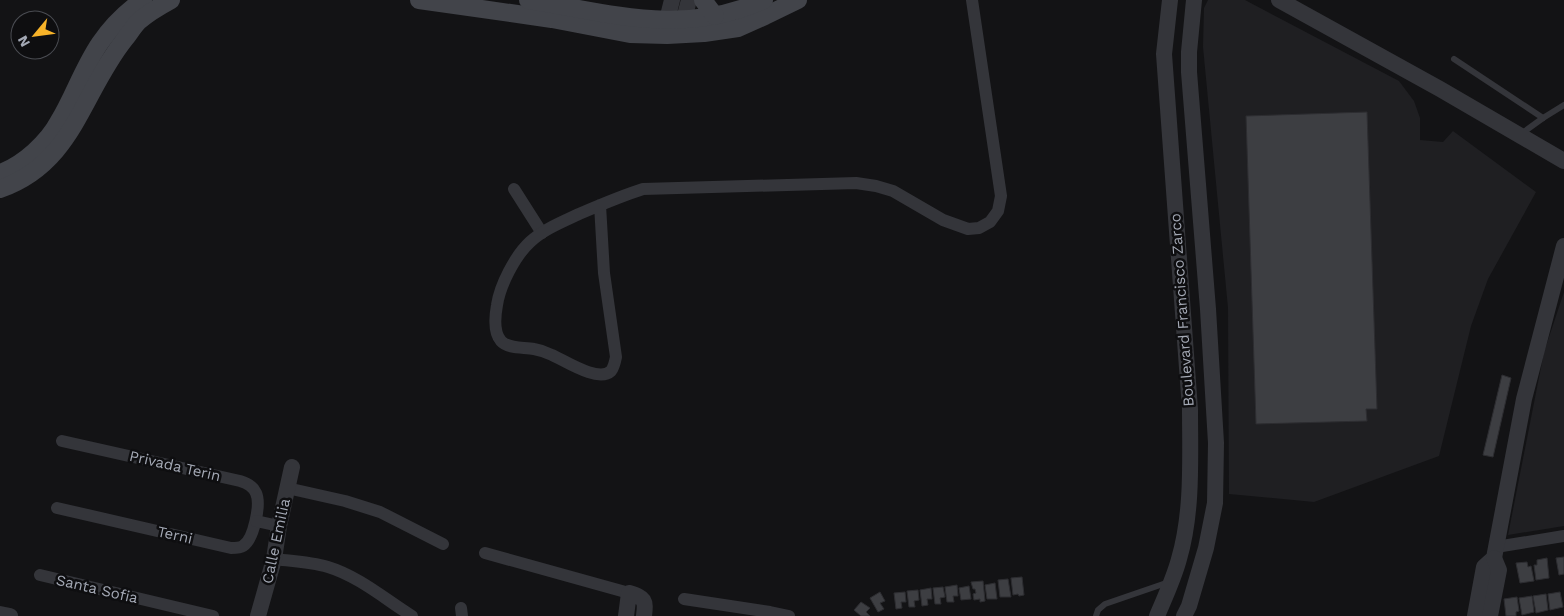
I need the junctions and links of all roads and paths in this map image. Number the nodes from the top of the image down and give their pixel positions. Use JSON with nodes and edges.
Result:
{"nodes":[{"id":1,"x":143,"y":0,"type":"edge"},
{"id":2,"x":171,"y":0,"type":"edge"},
{"id":3,"x":419,"y":0,"type":"edge"},
{"id":4,"x":528,"y":0,"type":"edge"},
{"id":5,"x":672,"y":0,"type":"edge"},
{"id":6,"x":689,"y":0,"type":"edge"},
{"id":7,"x":703,"y":0,"type":"edge"},
{"id":8,"x":764,"y":0,"type":"edge"},
{"id":9,"x":798,"y":0,"type":"edge"},
{"id":10,"x":972,"y":0,"type":"edge"},
{"id":11,"x":1170,"y":0,"type":"edge"},
{"id":12,"x":1194,"y":0,"type":"edge"},
{"id":13,"x":1279,"y":0,"type":"edge"},
{"id":14,"x":715,"y":16,"type":"junction"},
{"id":15,"x":676,"y":27,"type":"junction"},
{"id":16,"x":1454,"y":60,"type":"dead end"},
{"id":17,"x":1564,"y":105,"type":"edge"},
{"id":18,"x":1543,"y":118,"type":"junction"},
{"id":19,"x":1520,"y":135,"type":"junction"},
{"id":20,"x":1564,"y":161,"type":"edge"},
{"id":21,"x":0,"y":173,"type":"edge"},
{"id":22,"x":0,"y":189,"type":"edge"},
{"id":23,"x":514,"y":189,"type":"dead end"},
{"id":24,"x":600,"y":205,"type":"junction"},
{"id":25,"x":542,"y":233,"type":"junction"},
{"id":26,"x":1564,"y":246,"type":"edge"},
{"id":27,"x":62,"y":441,"type":"dead end"},
{"id":28,"x":292,"y":466,"type":"dead end"},
{"id":29,"x":287,"y":488,"type":"junction"},
{"id":30,"x":57,"y":508,"type":"dead end"},
{"id":31,"x":256,"y":521,"type":"junction"},
{"id":32,"x":279,"y":526,"type":"junction"},
{"id":33,"x":1564,"y":536,"type":"edge"},
{"id":34,"x":443,"y":544,"type":"dead end"},
{"id":35,"x":485,"y":553,"type":"dead end"},
{"id":36,"x":1495,"y":553,"type":"junction"},
{"id":37,"x":274,"y":559,"type":"junction"},
{"id":38,"x":40,"y":575,"type":"dead end"},
{"id":39,"x":1171,"y":581,"type":"junction"},
{"id":40,"x":629,"y":593,"type":"junction"},
{"id":41,"x":684,"y":599,"type":"dead end"},
{"id":42,"x":0,"y":614,"type":"edge"},
{"id":43,"x":10,"y":616,"type":"edge"},
{"id":44,"x":213,"y":616,"type":"edge"},
{"id":45,"x":258,"y":616,"type":"edge"},
{"id":46,"x":412,"y":616,"type":"edge"},
{"id":47,"x":626,"y":616,"type":"edge"},
{"id":48,"x":644,"y":616,"type":"edge"},
{"id":49,"x":789,"y":616,"type":"edge"},
{"id":50,"x":1096,"y":616,"type":"edge"},
{"id":51,"x":1157,"y":616,"type":"edge"},
{"id":52,"x":1184,"y":616,"type":"edge"},
{"id":53,"x":1476,"y":616,"type":"edge"},
{"id":54,"x":1490,"y":616,"type":"edge"}],
"edges":[{"from":1,"to":21,"type":"main road"},
{"from":2,"to":22,"type":"main road"},
{"from":3,"to":15,"type":"main road"},
{"from":4,"to":15,"type":"main road"},
{"from":5,"to":15,"type":"street"},
{"from":6,"to":15,"type":"street"},
{"from":7,"to":14,"type":"main road"},
{"from":8,"to":14,"type":"main road"},
{"from":9,"to":15,"type":"main road"},
{"from":10,"to":24,"type":"street"},
{"from":11,"to":39,"type":"street","name":"Boulevard Francisco Zarco"},
{"from":12,"to":52,"type":"street","name":"Boulevard Francisco Zarco"},
{"from":13,"to":19,"type":"street"},
{"from":14,"to":15,"type":"main road"},
{"from":16,"to":18,"type":"lane"},
{"from":17,"to":18,"type":"lane"},
{"from":18,"to":19,"type":"lane"},
{"from":19,"to":20,"type":"street"},
{"from":23,"to":25,"type":"street"},
{"from":24,"to":25,"type":"street"},
{"from":24,"to":25,"type":"street"},
{"from":26,"to":36,"type":"street"},
{"from":27,"to":31,"type":"street","name":"Privada Terin"},
{"from":28,"to":29,"type":"street","name":"Calle Emilia"},
{"from":29,"to":32,"type":"street","name":"Calle Emilia"},
{"from":29,"to":34,"type":"street"},
{"from":30,"to":31,"type":"street","name":"Terni"},
{"from":31,"to":32,"type":"street"},
{"from":32,"to":37,"type":"street","name":"Calle Emilia"},
{"from":33,"to":36,"type":"street"},
{"from":35,"to":40,"type":"street"},
{"from":36,"to":53,"type":"street"},
{"from":36,"to":54,"type":"street"},
{"from":37,"to":45,"type":"street","name":"Calle Emilia"},
{"from":37,"to":46,"type":"street"},
{"from":38,"to":44,"type":"street","name":"Santa Sofia"},
{"from":39,"to":50,"type":"lane"},
{"from":39,"to":51,"type":"street","name":"Boulevard Francisco Zarco"},
{"from":40,"to":47,"type":"street"},
{"from":40,"to":48,"type":"street"},
{"from":41,"to":49,"type":"street"},
{"from":42,"to":43,"type":"street"}]}
